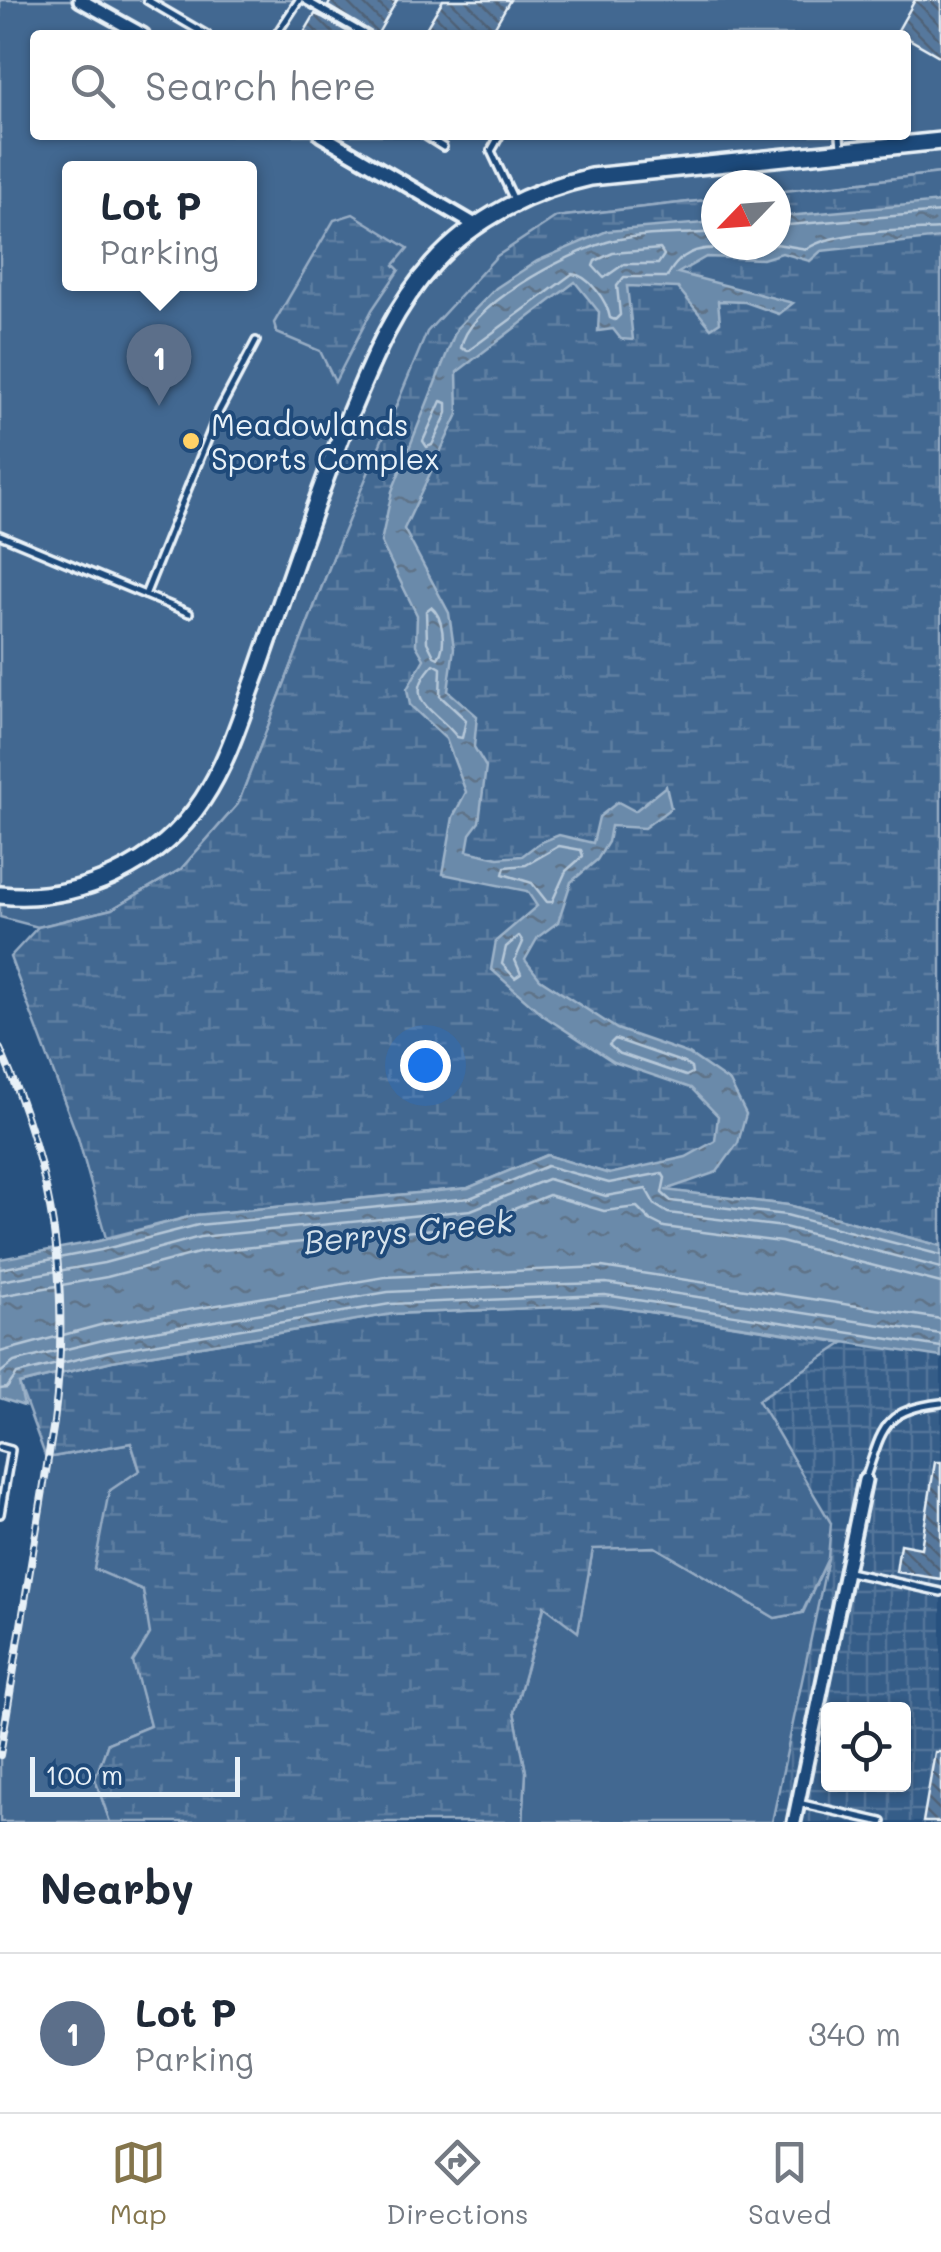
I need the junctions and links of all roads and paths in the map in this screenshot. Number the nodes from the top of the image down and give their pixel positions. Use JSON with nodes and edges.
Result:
{"nodes":[{"id":1,"x":80,"y":0,"type":"edge"},
{"id":2,"x":146,"y":0,"type":"edge"},
{"id":3,"x":302,"y":0,"type":"edge"},
{"id":4,"x":134,"y":30,"type":"edge"},
{"id":5,"x":198,"y":30,"type":"edge"},
{"id":6,"x":280,"y":30,"type":"edge"},
{"id":7,"x":357,"y":30,"type":"edge"},
{"id":8,"x":330,"y":140,"type":"edge"},
{"id":9,"x":432,"y":140,"type":"edge"},
{"id":10,"x":497,"y":140,"type":"edge"},
{"id":11,"x":941,"y":140,"type":"edge"},
{"id":12,"x":840,"y":143,"type":"edge"},
{"id":13,"x":443,"y":147,"type":"dead end"},
{"id":14,"x":516,"y":203,"type":"junction"},
{"id":15,"x":477,"y":226,"type":"junction"},
{"id":16,"x":256,"y":341,"type":"dead end"},
{"id":17,"x":0,"y":535,"type":"edge"},
{"id":18,"x":145,"y":595,"type":"junction"},
{"id":19,"x":189,"y":613,"type":"dead end"},
{"id":20,"x":0,"y":895,"type":"edge"},
{"id":21,"x":941,"y":1403,"type":"edge"},
{"id":22,"x":0,"y":1448,"type":"edge"},
{"id":23,"x":865,"y":1480,"type":"joint"},
{"id":24,"x":0,"y":1514,"type":"edge"},
{"id":25,"x":846,"y":1571,"type":"junction"},
{"id":26,"x":941,"y":1592,"type":"edge"},
{"id":27,"x":798,"y":1803,"type":"junction"},
{"id":28,"x":794,"y":1822,"type":"edge"},
{"id":29,"x":882,"y":1822,"type":"edge"}],
"edges":[{"from":1,"to":4,"type":"street"},
{"from":2,"to":5,"type":"lane"},
{"from":3,"to":6,"type":"lane"},
{"from":3,"to":7,"type":"lane"},
{"from":8,"to":15,"type":"street"},
{"from":9,"to":13,"type":"lane"},
{"from":10,"to":14,"type":"lane"},
{"from":11,"to":12,"type":"street"},
{"from":12,"to":14,"type":"street"},
{"from":14,"to":15,"type":"street"},
{"from":15,"to":20,"type":"street"},
{"from":16,"to":18,"type":"lane"},
{"from":17,"to":18,"type":"lane"},
{"from":18,"to":19,"type":"lane"},
{"from":21,"to":23,"type":"lane"},
{"from":22,"to":24,"type":"lane"},
{"from":23,"to":25,"type":"street"},
{"from":25,"to":26,"type":"lane"},
{"from":25,"to":27,"type":"street"},
{"from":27,"to":28,"type":"street"},
{"from":27,"to":29,"type":"lane"}]}
